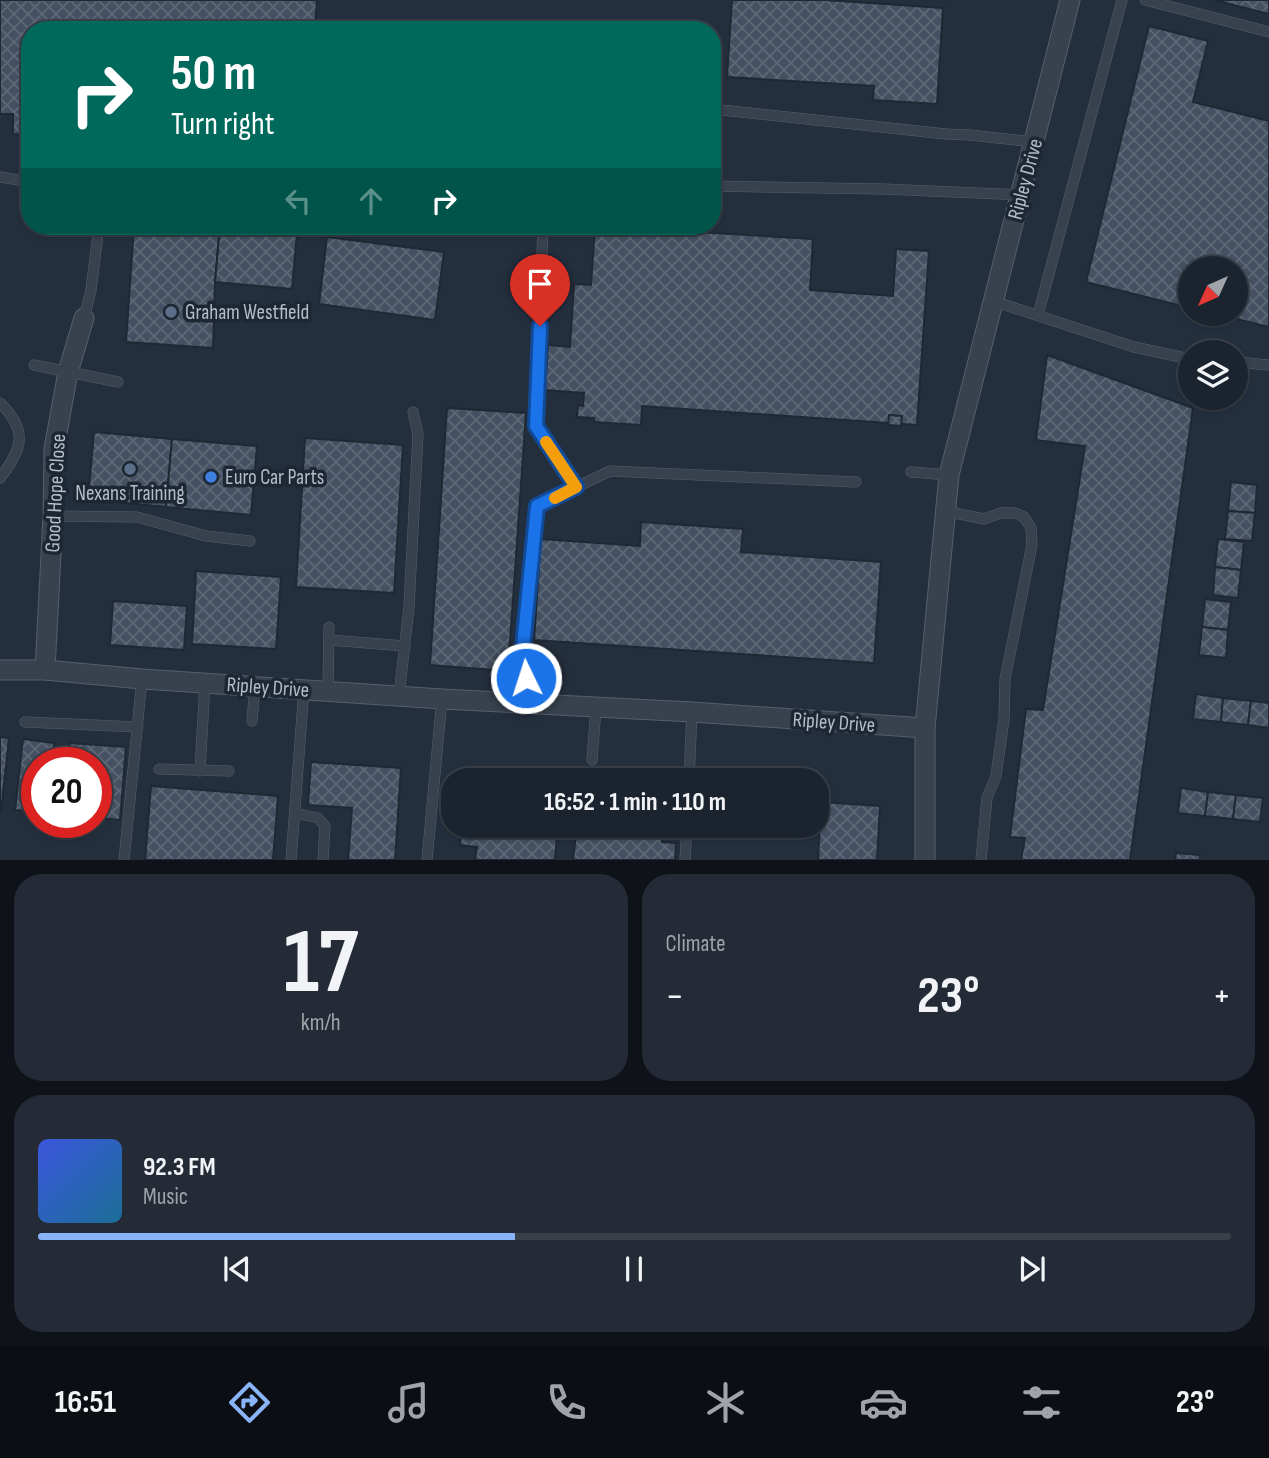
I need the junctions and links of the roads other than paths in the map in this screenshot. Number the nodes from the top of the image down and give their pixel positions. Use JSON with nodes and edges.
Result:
{"nodes":[{"id":1,"x":1070,"y":0,"type":"edge"},
{"id":2,"x":1122,"y":0,"type":"edge"},
{"id":3,"x":1145,"y":0,"type":"edge"},
{"id":4,"x":1269,"y":32,"type":"edge"},
{"id":5,"x":721,"y":110,"type":"edge"},
{"id":6,"x":1035,"y":142,"type":"junction"},
{"id":7,"x":0,"y":177,"type":"edge"},
{"id":8,"x":21,"y":180,"type":"edge"},
{"id":9,"x":721,"y":186,"type":"edge"},
{"id":10,"x":1021,"y":195,"type":"junction"},
{"id":11,"x":98,"y":235,"type":"edge"},
{"id":12,"x":543,"y":235,"type":"edge"},
{"id":13,"x":993,"y":301,"type":"junction"},
{"id":14,"x":1038,"y":315,"type":"junction"},
{"id":15,"x":85,"y":318,"type":"joint"},
{"id":16,"x":1178,"y":357,"type":"edge"},
{"id":17,"x":1248,"y":363,"type":"edge"},
{"id":18,"x":34,"y":365,"type":"dead end"},
{"id":19,"x":1269,"y":365,"type":"edge"},
{"id":20,"x":68,"y":372,"type":"junction"},
{"id":21,"x":118,"y":382,"type":"dead end"},
{"id":22,"x":0,"y":403,"type":"edge"},
{"id":23,"x":413,"y":412,"type":"dead end"},
{"id":24,"x":911,"y":472,"type":"dead end"},
{"id":25,"x":949,"y":475,"type":"junction"},
{"id":26,"x":0,"y":478,"type":"edge"},
{"id":27,"x":856,"y":482,"type":"dead end"},
{"id":28,"x":576,"y":487,"type":"junction"},
{"id":29,"x":944,"y":511,"type":"junction"},
{"id":30,"x":53,"y":516,"type":"junction"},
{"id":31,"x":250,"y":541,"type":"dead end"},
{"id":32,"x":329,"y":627,"type":"dead end"},
{"id":33,"x":329,"y":640,"type":"junction"},
{"id":34,"x":405,"y":646,"type":"junction"},
{"id":35,"x":0,"y":670,"type":"edge"},
{"id":36,"x":45,"y":670,"type":"junction"},
{"id":37,"x":142,"y":679,"type":"junction"},
{"id":38,"x":205,"y":682,"type":"junction"},
{"id":39,"x":255,"y":687,"type":"junction"},
{"id":40,"x":304,"y":689,"type":"junction"},
{"id":41,"x":328,"y":691,"type":"junction"},
{"id":42,"x":399,"y":696,"type":"junction"},
{"id":43,"x":442,"y":699,"type":"junction"},
{"id":44,"x":523,"y":704,"type":"junction"},
{"id":45,"x":596,"y":708,"type":"junction"},
{"id":46,"x":692,"y":712,"type":"junction"},
{"id":47,"x":24,"y":722,"type":"dead end"},
{"id":48,"x":253,"y":722,"type":"dead end"},
{"id":49,"x":138,"y":727,"type":"junction"},
{"id":50,"x":925,"y":728,"type":"junction"},
{"id":51,"x":592,"y":760,"type":"dead end"},
{"id":52,"x":690,"y":768,"type":"edge"},
{"id":53,"x":159,"y":769,"type":"dead end"},
{"id":54,"x":200,"y":771,"type":"junction"},
{"id":55,"x":229,"y":771,"type":"dead end"},
{"id":56,"x":295,"y":813,"type":"junction"},
{"id":57,"x":686,"y":838,"type":"edge"},
{"id":58,"x":124,"y":859,"type":"edge"},
{"id":59,"x":291,"y":859,"type":"edge"},
{"id":60,"x":323,"y":859,"type":"edge"},
{"id":61,"x":428,"y":859,"type":"edge"},
{"id":62,"x":685,"y":859,"type":"edge"},
{"id":63,"x":925,"y":859,"type":"edge"},
{"id":64,"x":981,"y":859,"type":"edge"}],
"edges":[{"from":1,"to":6,"type":"street","name":"Ripley Drive"},
{"from":2,"to":14,"type":"lane"},
{"from":3,"to":4,"type":"lane"},
{"from":5,"to":6,"type":"lane"},
{"from":6,"to":10,"type":"street","name":"Ripley Drive"},
{"from":7,"to":8,"type":"lane"},
{"from":9,"to":10,"type":"lane"},
{"from":10,"to":13,"type":"street","name":"Ripley Drive"},
{"from":11,"to":15,"type":"lane"},
{"from":12,"to":28,"type":"lane"},
{"from":13,"to":14,"type":"lane"},
{"from":13,"to":25,"type":"street","name":"Ripley Drive"},
{"from":14,"to":16,"type":"lane"},
{"from":15,"to":20,"type":"street","name":"Good Hope Close"},
{"from":17,"to":19,"type":"lane"},
{"from":18,"to":20,"type":"lane"},
{"from":20,"to":21,"type":"lane"},
{"from":20,"to":30,"type":"street","name":"Good Hope Close"},
{"from":22,"to":26,"type":"lane"},
{"from":23,"to":34,"type":"lane"},
{"from":24,"to":25,"type":"lane"},
{"from":25,"to":29,"type":"street","name":"Ripley Drive"},
{"from":27,"to":28,"type":"lane"},
{"from":28,"to":44,"type":"lane"},
{"from":29,"to":50,"type":"street","name":"Ripley Drive"},
{"from":29,"to":64,"type":"lane"},
{"from":30,"to":31,"type":"lane"},
{"from":30,"to":36,"type":"street","name":"Good Hope Close"},
{"from":32,"to":33,"type":"lane"},
{"from":33,"to":34,"type":"lane"},
{"from":33,"to":41,"type":"lane"},
{"from":34,"to":42,"type":"lane"},
{"from":35,"to":36,"type":"street","name":"Ripley Drive"},
{"from":36,"to":37,"type":"street","name":"Ripley Drive"},
{"from":37,"to":38,"type":"street","name":"Ripley Drive"},
{"from":37,"to":49,"type":"lane"},
{"from":38,"to":39,"type":"street","name":"Ripley Drive"},
{"from":38,"to":54,"type":"lane"},
{"from":39,"to":40,"type":"street","name":"Ripley Drive"},
{"from":39,"to":48,"type":"lane"},
{"from":40,"to":41,"type":"street","name":"Ripley Drive"},
{"from":40,"to":56,"type":"lane"},
{"from":41,"to":42,"type":"street","name":"Ripley Drive"},
{"from":42,"to":43,"type":"street","name":"Ripley Drive"},
{"from":43,"to":44,"type":"street","name":"Ripley Drive"},
{"from":43,"to":61,"type":"lane"},
{"from":44,"to":45,"type":"street","name":"Ripley Drive"},
{"from":45,"to":46,"type":"street","name":"Ripley Drive"},
{"from":45,"to":51,"type":"lane"},
{"from":46,"to":50,"type":"street","name":"Ripley Drive"},
{"from":46,"to":52,"type":"lane"},
{"from":47,"to":49,"type":"lane"},
{"from":49,"to":58,"type":"lane"},
{"from":50,"to":63,"type":"street"},
{"from":53,"to":54,"type":"lane"},
{"from":54,"to":55,"type":"lane"},
{"from":56,"to":59,"type":"lane"},
{"from":56,"to":60,"type":"lane"},
{"from":57,"to":62,"type":"lane"}]}
